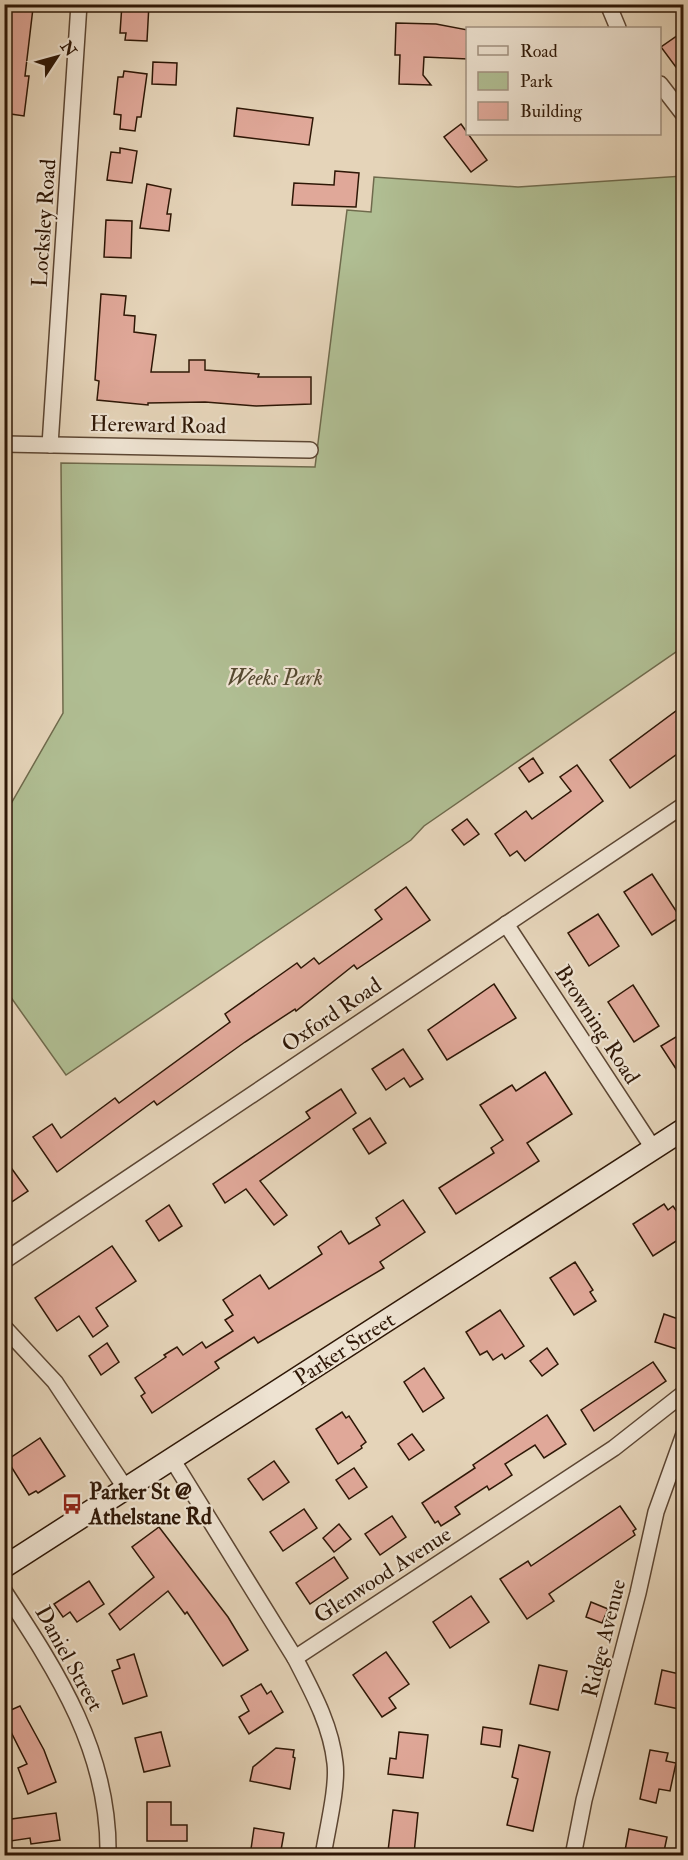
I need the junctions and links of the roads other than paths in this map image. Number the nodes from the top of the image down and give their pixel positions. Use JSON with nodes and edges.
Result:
{"nodes":[{"id":1,"x":80,"y":4,"type":"edge"},
{"id":2,"x":608,"y":4,"type":"edge"},
{"id":3,"x":618,"y":27,"type":"edge"},
{"id":4,"x":661,"y":85,"type":"edge"},
{"id":5,"x":684,"y":115,"type":"edge"},
{"id":6,"x":4,"y":444,"type":"edge"},
{"id":7,"x":50,"y":445,"type":"junction"},
{"id":8,"x":310,"y":450,"type":"dead end"},
{"id":9,"x":684,"y":805,"type":"edge"},
{"id":10,"x":506,"y":924,"type":"junction"},
{"id":11,"x":684,"y":1129,"type":"edge"},
{"id":12,"x":653,"y":1148,"type":"junction"},
{"id":13,"x":4,"y":1261,"type":"edge"},
{"id":14,"x":4,"y":1327,"type":"edge"},
{"id":15,"x":684,"y":1393,"type":"edge"},
{"id":16,"x":684,"y":1434,"type":"edge"},
{"id":17,"x":172,"y":1459,"type":"junction"},
{"id":18,"x":126,"y":1489,"type":"junction"},
{"id":19,"x":4,"y":1567,"type":"edge"},
{"id":20,"x":4,"y":1591,"type":"edge"},
{"id":21,"x":295,"y":1658,"type":"junction"},
{"id":22,"x":108,"y":1856,"type":"edge"},
{"id":23,"x":323,"y":1856,"type":"edge"},
{"id":24,"x":573,"y":1856,"type":"edge"}],
"edges":[{"from":1,"to":7,"type":"street","name":"Locksley Road"},
{"from":2,"to":3,"type":"street"},
{"from":4,"to":5,"type":"street"},
{"from":6,"to":7,"type":"street","name":"Hereward Road"},
{"from":7,"to":8,"type":"street","name":"Hereward Road"},
{"from":9,"to":10,"type":"street","name":"Oxford Road"},
{"from":10,"to":12,"type":"street","name":"Browning Road"},
{"from":10,"to":13,"type":"street","name":"Oxford Road"},
{"from":11,"to":12,"type":"main road","name":"Parker Street"},
{"from":12,"to":17,"type":"main road","name":"Parker Street"},
{"from":14,"to":18,"type":"street"},
{"from":15,"to":21,"type":"street","name":"Glenwood Avenue"},
{"from":16,"to":24,"type":"street","name":"Ridge Avenue"},
{"from":17,"to":18,"type":"main road","name":"Parker Street"},
{"from":17,"to":21,"type":"street"},
{"from":18,"to":19,"type":"main road","name":"Parker Street"},
{"from":20,"to":22,"type":"street","name":"Daniel Street"},
{"from":21,"to":23,"type":"street"}]}
